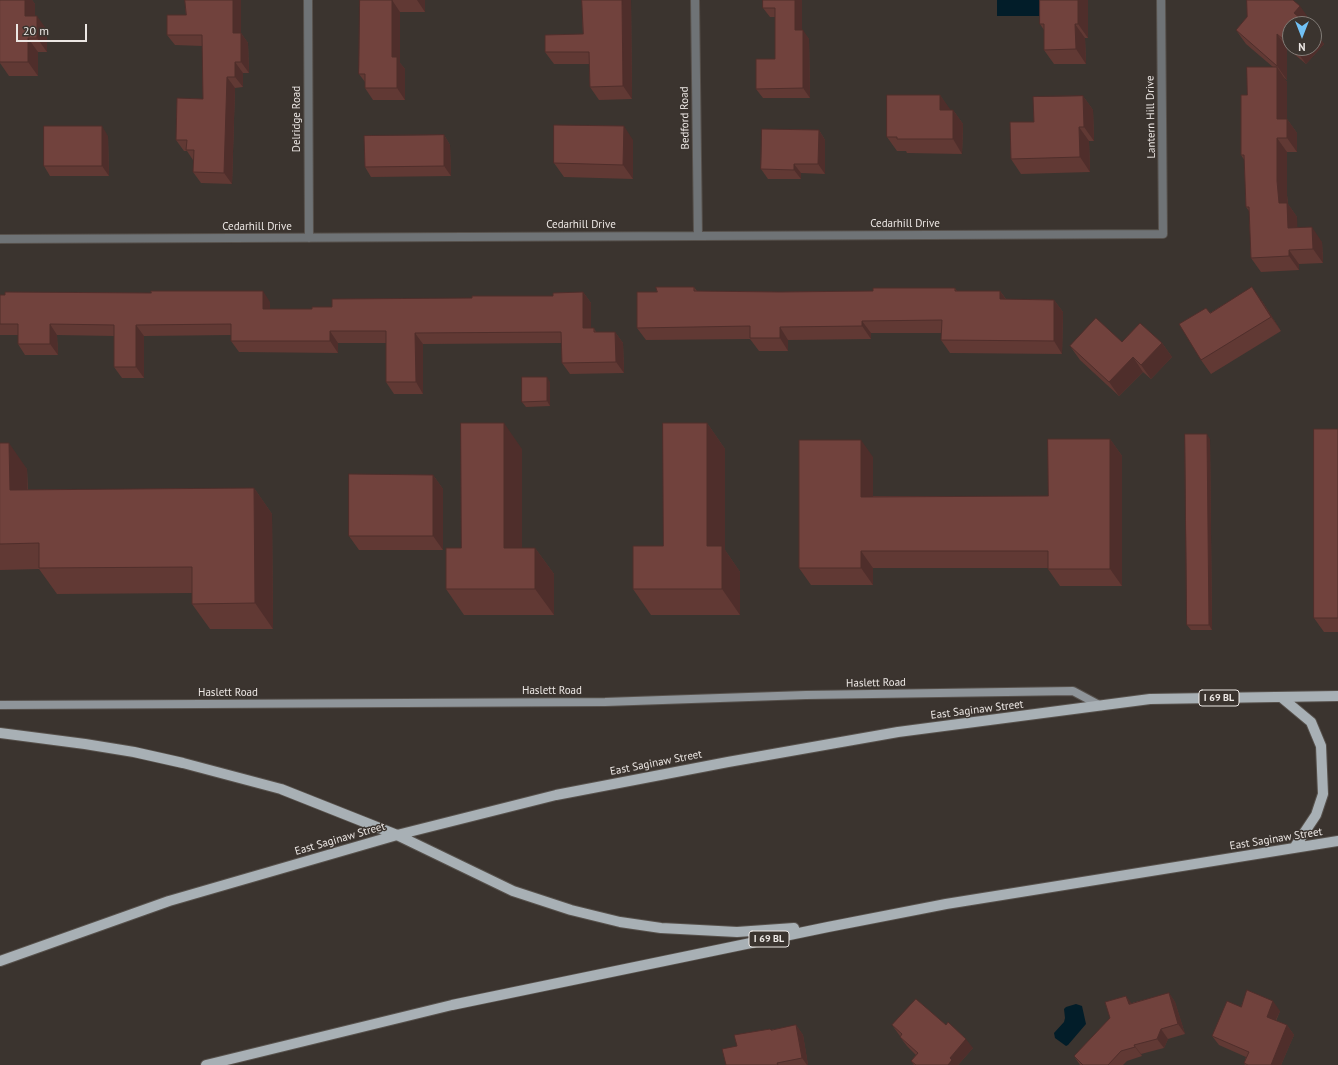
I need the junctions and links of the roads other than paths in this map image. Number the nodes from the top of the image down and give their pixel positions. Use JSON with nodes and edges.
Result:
{"nodes":[{"id":1,"x":308,"y":0,"type":"edge"},
{"id":2,"x":695,"y":0,"type":"edge"},
{"id":3,"x":1161,"y":0,"type":"edge"},
{"id":4,"x":1163,"y":234,"type":"joint"},
{"id":5,"x":698,"y":236,"type":"junction"},
{"id":6,"x":309,"y":238,"type":"junction"},
{"id":7,"x":0,"y":239,"type":"edge"},
{"id":8,"x":1338,"y":696,"type":"edge"},
{"id":9,"x":1281,"y":697,"type":"junction"},
{"id":10,"x":0,"y":705,"type":"edge"},
{"id":11,"x":1101,"y":706,"type":"junction"},
{"id":12,"x":0,"y":733,"type":"edge"},
{"id":13,"x":397,"y":835,"type":"junction"},
{"id":14,"x":1338,"y":841,"type":"edge"},
{"id":15,"x":1294,"y":848,"type":"junction"},
{"id":16,"x":828,"y":927,"type":"junction"},
{"id":17,"x":0,"y":961,"type":"edge"},
{"id":18,"x":206,"y":1065,"type":"edge"}],
"edges":[{"from":1,"to":6,"type":"street","name":"Delridge Road"},
{"from":2,"to":5,"type":"street","name":"Bedford Road"},
{"from":3,"to":4,"type":"street","name":"Lantern Hill Drive"},
{"from":4,"to":5,"type":"street","name":"Cedarhill Drive"},
{"from":5,"to":6,"type":"street","name":"Cedarhill Drive"},
{"from":6,"to":7,"type":"street","name":"Cedarhill Drive"},
{"from":8,"to":9,"type":"main road","name":"East Saginaw Street","number":"I 69 BL"},
{"from":9,"to":11,"type":"main road","name":"East Saginaw Street","number":"I 69 BL"},
{"from":9,"to":15,"type":"main road"},
{"from":10,"to":11,"type":"main road","name":"Haslett Road"},
{"from":11,"to":13,"type":"main road","name":"East Saginaw Street","number":"I 69 BL"},
{"from":12,"to":13,"type":"main road"},
{"from":13,"to":16,"type":"main road"},
{"from":13,"to":17,"type":"main road","name":"East Saginaw Street","number":"I 69 BL"},
{"from":14,"to":15,"type":"main road","name":"East Saginaw Street","number":"I 69 BL"},
{"from":15,"to":16,"type":"main road","name":"East Saginaw Street","number":"I 69 BL"},
{"from":16,"to":18,"type":"main road","name":"East Saginaw Street","number":"I 69 BL"}]}
